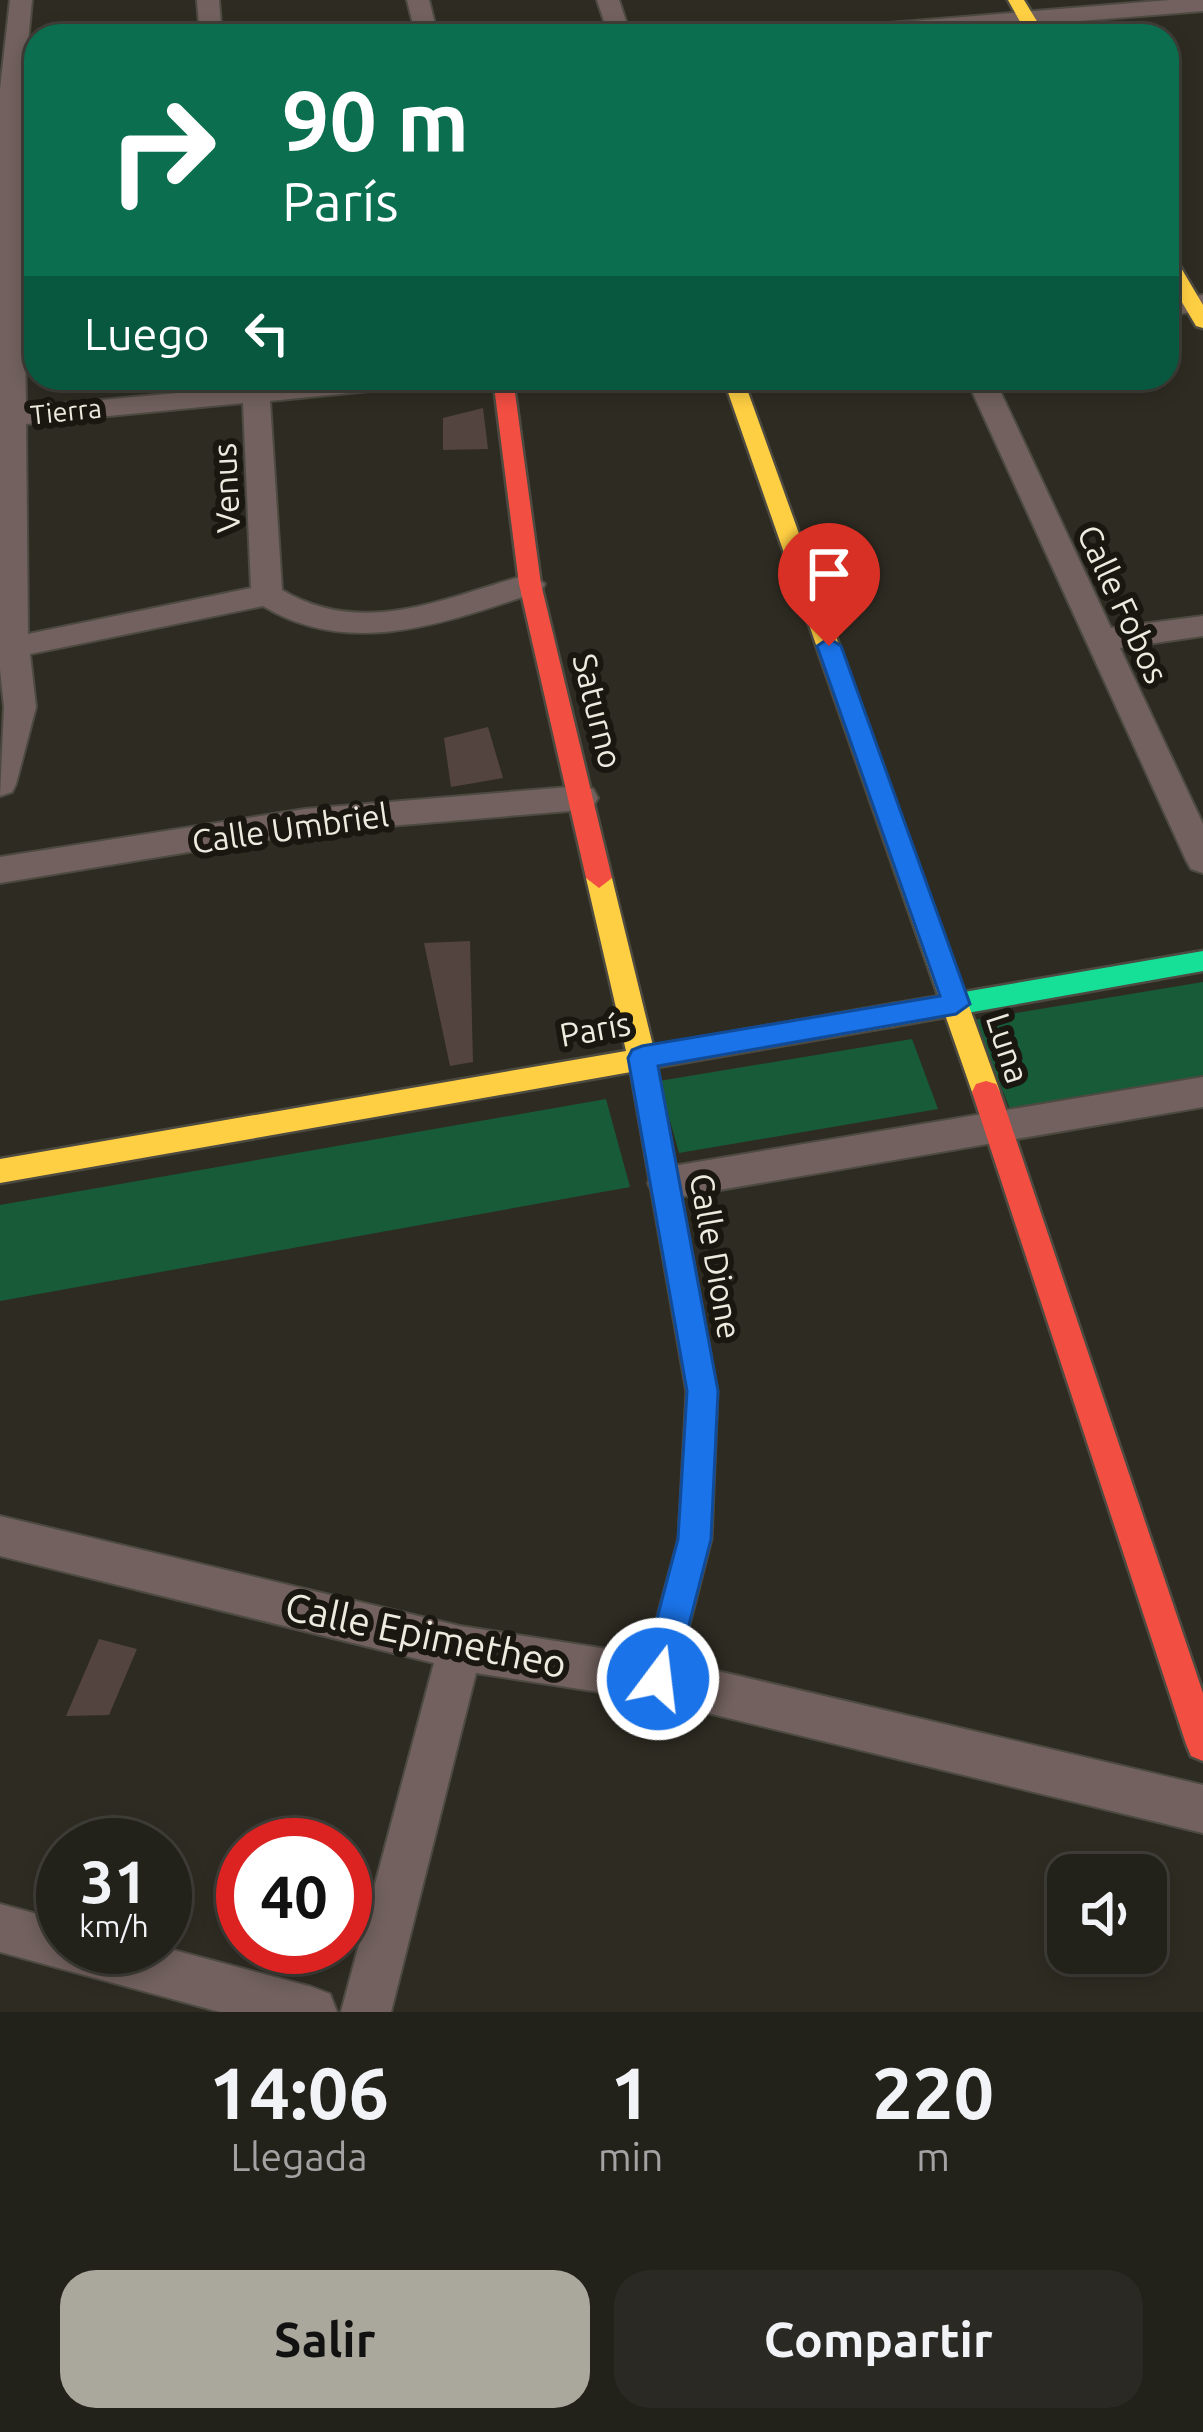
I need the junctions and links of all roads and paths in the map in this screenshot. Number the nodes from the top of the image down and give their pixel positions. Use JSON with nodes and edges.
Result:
{"nodes":[{"id":1,"x":21,"y":0,"type":"edge"},
{"id":2,"x":1203,"y":4,"type":"edge"},
{"id":3,"x":1027,"y":18,"type":"edge"},
{"id":4,"x":957,"y":24,"type":"edge"},
{"id":5,"x":15,"y":101,"type":"edge"},
{"id":6,"x":225,"y":390,"type":"edge"},
{"id":7,"x":256,"y":390,"type":"edge"},
{"id":8,"x":504,"y":390,"type":"edge"},
{"id":9,"x":737,"y":390,"type":"edge"},
{"id":10,"x":985,"y":390,"type":"edge"},
{"id":11,"x":7,"y":418,"type":"edge"},
{"id":12,"x":530,"y":584,"type":"junction"},
{"id":13,"x":267,"y":595,"type":"junction"},
{"id":14,"x":1203,"y":626,"type":"edge"},
{"id":15,"x":1098,"y":640,"type":"junction"},
{"id":16,"x":7,"y":648,"type":"edge"},
{"id":17,"x":0,"y":784,"type":"edge"},
{"id":18,"x":581,"y":797,"type":"junction"},
{"id":19,"x":1203,"y":860,"type":"edge"},
{"id":20,"x":0,"y":870,"type":"edge"},
{"id":21,"x":1203,"y":961,"type":"edge"},
{"id":22,"x":956,"y":1004,"type":"junction"},
{"id":23,"x":642,"y":1058,"type":"junction"},
{"id":24,"x":1203,"y":1092,"type":"edge"},
{"id":25,"x":996,"y":1128,"type":"junction"},
{"id":26,"x":0,"y":1171,"type":"edge"},
{"id":27,"x":667,"y":1183,"type":"junction"},
{"id":28,"x":0,"y":1536,"type":"edge"},
{"id":29,"x":460,"y":1648,"type":"junction"},
{"id":30,"x":658,"y":1679,"type":"junction"},
{"id":31,"x":1203,"y":1744,"type":"edge"},
{"id":32,"x":1203,"y":1809,"type":"edge"},
{"id":33,"x":0,"y":1928,"type":"edge"},
{"id":34,"x":36,"y":1938,"type":"edge"},
{"id":35,"x":171,"y":1974,"type":"edge"},
{"id":36,"x":312,"y":2012,"type":"edge"},
{"id":37,"x":366,"y":2012,"type":"edge"}],
"edges":[{"from":1,"to":5,"type":"street"},
{"from":2,"to":3,"type":"street"},
{"from":3,"to":4,"type":"street"},
{"from":5,"to":11,"type":"street"},
{"from":6,"to":11,"type":"street","name":"Tierra"},
{"from":7,"to":13,"type":"street","name":"Venus"},
{"from":8,"to":12,"type":"street","name":"Saturno"},
{"from":9,"to":22,"type":"street","name":"Luna"},
{"from":10,"to":15,"type":"street","name":"Calle Fobos"},
{"from":11,"to":16,"type":"street"},
{"from":12,"to":13,"type":"street"},
{"from":12,"to":18,"type":"street","name":"Saturno"},
{"from":13,"to":16,"type":"street"},
{"from":14,"to":15,"type":"street"},
{"from":15,"to":19,"type":"street","name":"Calle Fobos"},
{"from":16,"to":17,"type":"street"},
{"from":18,"to":20,"type":"street","name":"Calle Umbriel"},
{"from":18,"to":23,"type":"street","name":"Saturno"},
{"from":21,"to":22,"type":"street","name":"París"},
{"from":22,"to":23,"type":"street","name":"París"},
{"from":22,"to":25,"type":"street","name":"Luna"},
{"from":23,"to":26,"type":"street","name":"París"},
{"from":23,"to":27,"type":"street","name":"Calle Dione"},
{"from":24,"to":25,"type":"street"},
{"from":25,"to":27,"type":"street"},
{"from":25,"to":31,"type":"street","name":"Luna"},
{"from":27,"to":30,"type":"street","name":"Calle Dione"},
{"from":28,"to":29,"type":"street","name":"Calle Epimetheo"},
{"from":29,"to":30,"type":"street","name":"Calle Epimetheo"},
{"from":29,"to":37,"type":"street"},
{"from":30,"to":32,"type":"street","name":"Calle Epimetheo"},
{"from":33,"to":34,"type":"street"},
{"from":35,"to":36,"type":"street"}]}
